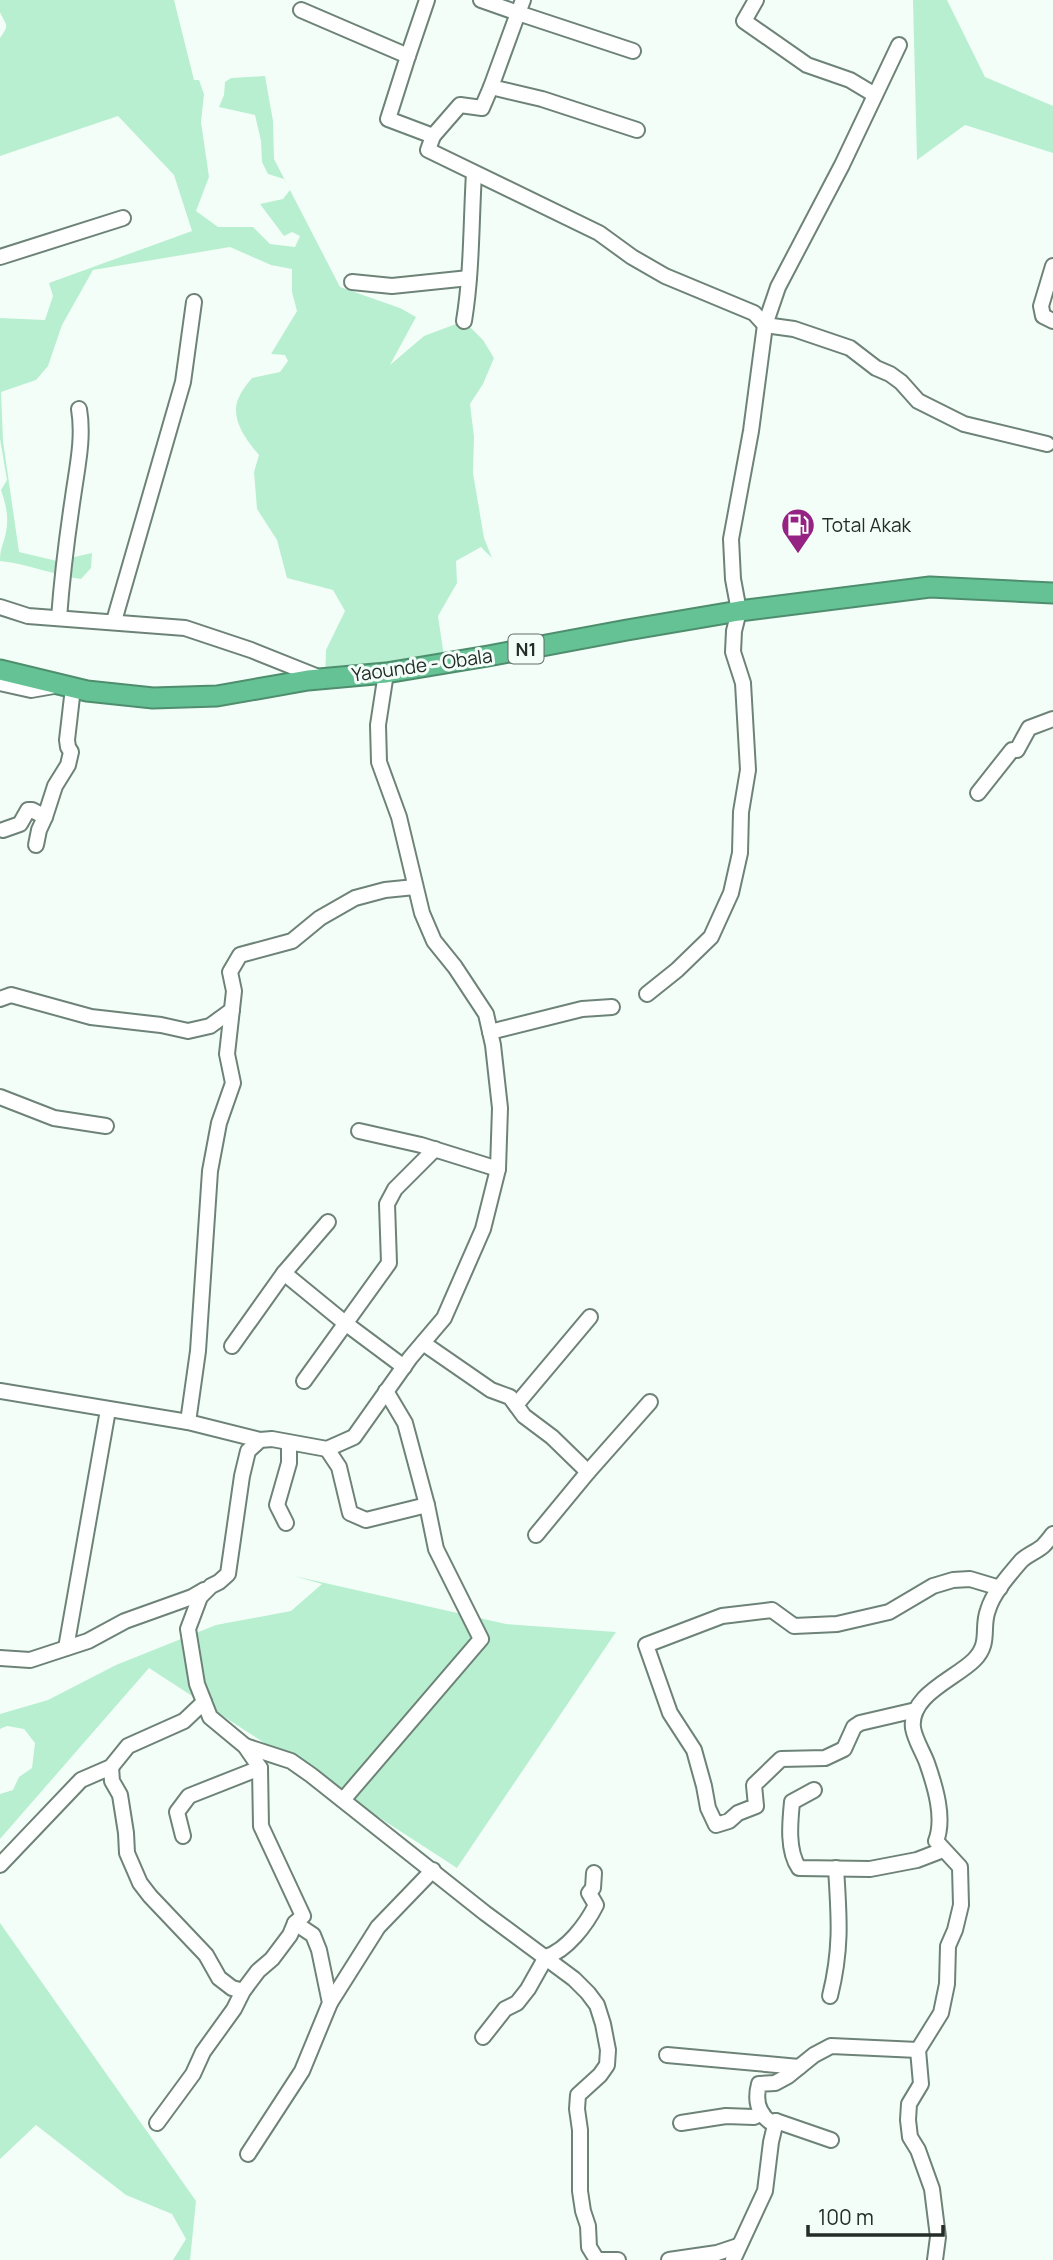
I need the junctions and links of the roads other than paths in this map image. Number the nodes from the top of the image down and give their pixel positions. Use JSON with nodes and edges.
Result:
{"nodes":[{"id":1,"x":426,"y":0,"type":"edge"},
{"id":2,"x":481,"y":0,"type":"edge"},
{"id":3,"x":756,"y":0,"type":"edge"},
{"id":4,"x":521,"y":6,"type":"edge"},
{"id":5,"x":301,"y":10,"type":"dead end"},
{"id":6,"x":900,"y":45,"type":"dead end"},
{"id":7,"x":633,"y":51,"type":"dead end"},
{"id":8,"x":408,"y":56,"type":"junction"},
{"id":9,"x":491,"y":87,"type":"junction"},
{"id":10,"x":876,"y":95,"type":"junction"},
{"id":11,"x":637,"y":130,"type":"dead end"},
{"id":12,"x":433,"y":136,"type":"junction"},
{"id":13,"x":474,"y":173,"type":"junction"},
{"id":14,"x":123,"y":218,"type":"dead end"},
{"id":15,"x":0,"y":257,"type":"edge"},
{"id":16,"x":1053,"y":266,"type":"edge"},
{"id":17,"x":469,"y":278,"type":"junction"},
{"id":18,"x":352,"y":282,"type":"dead end"},
{"id":19,"x":194,"y":302,"type":"dead end"},
{"id":20,"x":464,"y":321,"type":"dead end"},
{"id":21,"x":1053,"y":321,"type":"edge"},
{"id":22,"x":765,"y":325,"type":"junction"},
{"id":23,"x":79,"y":409,"type":"dead end"},
{"id":24,"x":1047,"y":444,"type":"dead end"},
{"id":25,"x":1053,"y":593,"type":"edge"},
{"id":26,"x":0,"y":607,"type":"edge"},
{"id":27,"x":739,"y":611,"type":"junction"},
{"id":28,"x":59,"y":618,"type":"junction"},
{"id":29,"x":114,"y":621,"type":"junction"},
{"id":30,"x":0,"y":670,"type":"edge"},
{"id":31,"x":386,"y":673,"type":"junction"},
{"id":32,"x":322,"y":679,"type":"junction"},
{"id":33,"x":0,"y":683,"type":"edge"},
{"id":34,"x":66,"y":687,"type":"junction"},
{"id":35,"x":1053,"y":719,"type":"edge"},
{"id":36,"x":978,"y":793,"type":"dead end"},
{"id":37,"x":46,"y":817,"type":"junction"},
{"id":38,"x":3,"y":830,"type":"dead end"},
{"id":39,"x":36,"y":845,"type":"dead end"},
{"id":40,"x":415,"y":887,"type":"junction"},
{"id":41,"x":647,"y":994,"type":"dead end"},
{"id":42,"x":0,"y":999,"type":"edge"},
{"id":43,"x":612,"y":1007,"type":"dead end"},
{"id":44,"x":232,"y":1010,"type":"junction"},
{"id":45,"x":490,"y":1032,"type":"junction"},
{"id":46,"x":0,"y":1097,"type":"edge"},
{"id":47,"x":106,"y":1126,"type":"dead end"},
{"id":48,"x":359,"y":1131,"type":"dead end"},
{"id":49,"x":435,"y":1149,"type":"junction"},
{"id":50,"x":498,"y":1169,"type":"junction"},
{"id":51,"x":328,"y":1222,"type":"dead end"},
{"id":52,"x":284,"y":1273,"type":"junction"},
{"id":53,"x":590,"y":1317,"type":"dead end"},
{"id":54,"x":345,"y":1323,"type":"junction"},
{"id":55,"x":423,"y":1343,"type":"junction"},
{"id":56,"x":232,"y":1346,"type":"dead end"},
{"id":57,"x":404,"y":1367,"type":"junction"},
{"id":58,"x":304,"y":1381,"type":"dead end"},
{"id":59,"x":0,"y":1391,"type":"edge"},
{"id":60,"x":386,"y":1391,"type":"junction"},
{"id":61,"x":650,"y":1402,"type":"dead end"},
{"id":62,"x":516,"y":1405,"type":"junction"},
{"id":63,"x":108,"y":1410,"type":"junction"},
{"id":64,"x":188,"y":1423,"type":"junction"},
{"id":65,"x":260,"y":1440,"type":"junction"},
{"id":66,"x":289,"y":1443,"type":"junction"},
{"id":67,"x":327,"y":1449,"type":"junction"},
{"id":68,"x":589,"y":1472,"type":"junction"},
{"id":69,"x":427,"y":1505,"type":"junction"},
{"id":70,"x":286,"y":1523,"type":"dead end"},
{"id":71,"x":1053,"y":1534,"type":"edge"},
{"id":72,"x":536,"y":1535,"type":"dead end"},
{"id":73,"x":211,"y":1586,"type":"junction"},
{"id":74,"x":1000,"y":1588,"type":"junction"},
{"id":75,"x":66,"y":1648,"type":"junction"},
{"id":76,"x":0,"y":1658,"type":"edge"},
{"id":77,"x":204,"y":1702,"type":"junction"},
{"id":78,"x":916,"y":1710,"type":"junction"},
{"id":79,"x":245,"y":1746,"type":"junction"},
{"id":80,"x":111,"y":1767,"type":"junction"},
{"id":81,"x":260,"y":1768,"type":"junction"},
{"id":82,"x":814,"y":1790,"type":"dead end"},
{"id":83,"x":343,"y":1800,"type":"junction"},
{"id":84,"x":183,"y":1836,"type":"dead end"},
{"id":85,"x":943,"y":1850,"type":"junction"},
{"id":86,"x":0,"y":1865,"type":"edge"},
{"id":87,"x":836,"y":1868,"type":"junction"},
{"id":88,"x":433,"y":1870,"type":"junction"},
{"id":89,"x":594,"y":1874,"type":"dead end"},
{"id":90,"x":295,"y":1923,"type":"junction"},
{"id":91,"x":546,"y":1957,"type":"junction"},
{"id":92,"x":243,"y":1991,"type":"junction"},
{"id":93,"x":830,"y":1996,"type":"dead end"},
{"id":94,"x":330,"y":2003,"type":"junction"},
{"id":95,"x":483,"y":2037,"type":"dead end"},
{"id":96,"x":918,"y":2050,"type":"junction"},
{"id":97,"x":667,"y":2055,"type":"dead end"},
{"id":98,"x":799,"y":2067,"type":"junction"},
{"id":99,"x":762,"y":2113,"type":"junction"},
{"id":100,"x":776,"y":2121,"type":"junction"},
{"id":101,"x":157,"y":2123,"type":"dead end"},
{"id":102,"x":681,"y":2123,"type":"dead end"},
{"id":103,"x":831,"y":2140,"type":"dead end"},
{"id":104,"x":248,"y":2154,"type":"dead end"},
{"id":105,"x":738,"y":2246,"type":"junction"},
{"id":106,"x":598,"y":2260,"type":"edge"},
{"id":107,"x":618,"y":2260,"type":"edge"},
{"id":108,"x":669,"y":2260,"type":"edge"},
{"id":109,"x":733,"y":2260,"type":"edge"},
{"id":110,"x":935,"y":2260,"type":"edge"}],
"edges":[{"from":1,"to":8,"type":"street"},
{"from":2,"to":4,"type":"street"},
{"from":3,"to":10,"type":"street"},
{"from":4,"to":7,"type":"street"},
{"from":4,"to":9,"type":"street"},
{"from":5,"to":8,"type":"street"},
{"from":6,"to":10,"type":"street"},
{"from":8,"to":12,"type":"street"},
{"from":9,"to":11,"type":"street"},
{"from":9,"to":12,"type":"street"},
{"from":10,"to":22,"type":"street"},
{"from":12,"to":13,"type":"street"},
{"from":13,"to":17,"type":"street"},
{"from":13,"to":22,"type":"street"},
{"from":14,"to":15,"type":"street"},
{"from":16,"to":21,"type":"street"},
{"from":17,"to":18,"type":"street"},
{"from":17,"to":20,"type":"street"},
{"from":19,"to":29,"type":"street"},
{"from":22,"to":24,"type":"street"},
{"from":22,"to":27,"type":"street"},
{"from":23,"to":28,"type":"street"},
{"from":25,"to":27,"type":"highway","name":"Yaounde - Obala","number":"N1"},
{"from":26,"to":28,"type":"street"},
{"from":27,"to":31,"type":"highway","name":"Yaounde - Obala","number":"N1"},
{"from":27,"to":41,"type":"street"},
{"from":28,"to":29,"type":"street"},
{"from":29,"to":32,"type":"street"},
{"from":30,"to":34,"type":"highway","name":"Yaounde - Obala","number":"N1"},
{"from":31,"to":32,"type":"highway","name":"Yaounde - Obala","number":"N1"},
{"from":31,"to":40,"type":"street"},
{"from":32,"to":34,"type":"highway","name":"Yaounde - Obala","number":"N1"},
{"from":33,"to":34,"type":"street"},
{"from":34,"to":37,"type":"street"},
{"from":35,"to":36,"type":"street"},
{"from":37,"to":38,"type":"street"},
{"from":37,"to":39,"type":"street"},
{"from":40,"to":44,"type":"street"},
{"from":40,"to":45,"type":"street"},
{"from":42,"to":44,"type":"street"},
{"from":43,"to":45,"type":"street"},
{"from":44,"to":64,"type":"street"},
{"from":45,"to":50,"type":"street"},
{"from":46,"to":47,"type":"street"},
{"from":48,"to":49,"type":"street"},
{"from":49,"to":50,"type":"street"},
{"from":49,"to":54,"type":"street"},
{"from":50,"to":55,"type":"street"},
{"from":51,"to":52,"type":"street"},
{"from":52,"to":54,"type":"street"},
{"from":52,"to":56,"type":"street"},
{"from":53,"to":62,"type":"street"},
{"from":54,"to":57,"type":"street"},
{"from":54,"to":58,"type":"street"},
{"from":55,"to":57,"type":"street"},
{"from":55,"to":62,"type":"street"},
{"from":57,"to":60,"type":"street"},
{"from":59,"to":63,"type":"street"},
{"from":60,"to":67,"type":"street"},
{"from":60,"to":69,"type":"street"},
{"from":61,"to":68,"type":"street"},
{"from":62,"to":68,"type":"street"},
{"from":63,"to":64,"type":"street"},
{"from":63,"to":75,"type":"street"},
{"from":64,"to":65,"type":"street"},
{"from":65,"to":66,"type":"street"},
{"from":65,"to":73,"type":"street"},
{"from":66,"to":67,"type":"street"},
{"from":66,"to":70,"type":"street"},
{"from":67,"to":69,"type":"street"},
{"from":68,"to":72,"type":"street"},
{"from":69,"to":83,"type":"street"},
{"from":71,"to":74,"type":"street"},
{"from":73,"to":75,"type":"street"},
{"from":73,"to":77,"type":"street"},
{"from":74,"to":78,"type":"street"},
{"from":74,"to":78,"type":"street"},
{"from":75,"to":76,"type":"street"},
{"from":77,"to":79,"type":"street"},
{"from":77,"to":80,"type":"street"},
{"from":78,"to":85,"type":"street"},
{"from":79,"to":81,"type":"street"},
{"from":79,"to":83,"type":"street"},
{"from":80,"to":86,"type":"street"},
{"from":80,"to":92,"type":"street"},
{"from":81,"to":84,"type":"street"},
{"from":81,"to":90,"type":"street"},
{"from":82,"to":87,"type":"street"},
{"from":83,"to":88,"type":"street"},
{"from":85,"to":87,"type":"street"},
{"from":85,"to":96,"type":"street"},
{"from":87,"to":93,"type":"street"},
{"from":88,"to":91,"type":"street"},
{"from":88,"to":94,"type":"street"},
{"from":89,"to":91,"type":"street"},
{"from":90,"to":92,"type":"street"},
{"from":90,"to":94,"type":"street"},
{"from":91,"to":95,"type":"street"},
{"from":91,"to":106,"type":"street"},
{"from":92,"to":101,"type":"street"},
{"from":94,"to":104,"type":"street"},
{"from":96,"to":98,"type":"street"},
{"from":96,"to":110,"type":"street"},
{"from":97,"to":98,"type":"street"},
{"from":98,"to":99,"type":"street"},
{"from":99,"to":100,"type":"street"},
{"from":99,"to":102,"type":"street"},
{"from":100,"to":103,"type":"street"},
{"from":100,"to":105,"type":"street"},
{"from":105,"to":108,"type":"street"},
{"from":105,"to":109,"type":"street"},
{"from":106,"to":107,"type":"street"}]}
